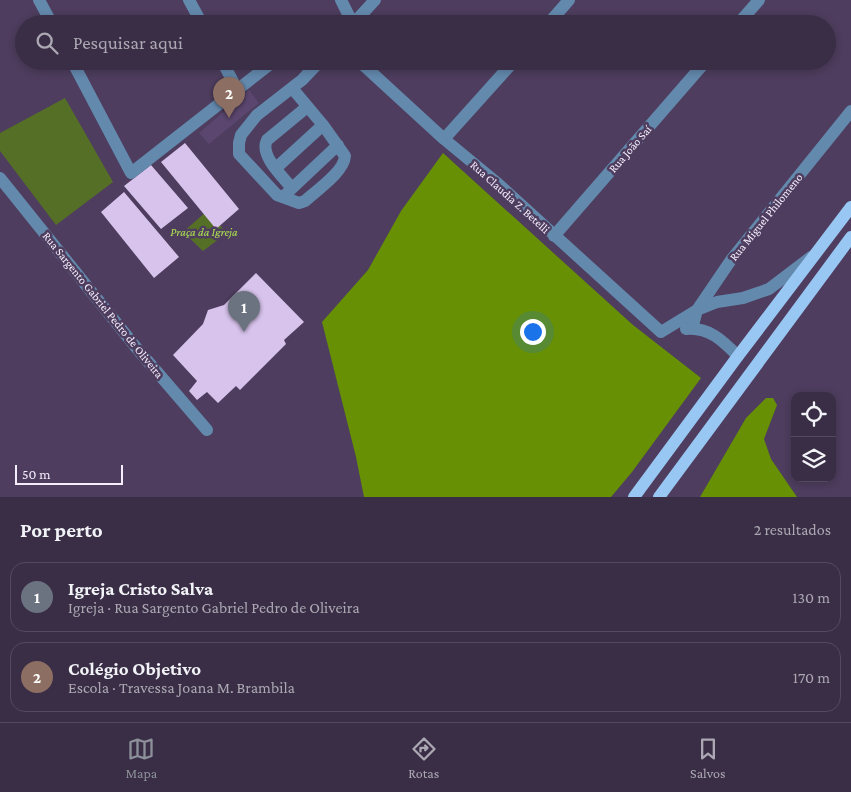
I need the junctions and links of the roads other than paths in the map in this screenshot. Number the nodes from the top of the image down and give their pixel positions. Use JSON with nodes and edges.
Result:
{"nodes":[{"id":1,"x":39,"y":0,"type":"edge"},
{"id":2,"x":189,"y":0,"type":"edge"},
{"id":3,"x":341,"y":0,"type":"edge"},
{"id":4,"x":375,"y":0,"type":"edge"},
{"id":5,"x":569,"y":0,"type":"edge"},
{"id":6,"x":759,"y":0,"type":"edge"},
{"id":7,"x":47,"y":15,"type":"edge"},
{"id":8,"x":197,"y":15,"type":"edge"},
{"id":9,"x":348,"y":15,"type":"edge"},
{"id":10,"x":361,"y":15,"type":"edge"},
{"id":11,"x":556,"y":15,"type":"edge"},
{"id":12,"x":746,"y":15,"type":"edge"},
{"id":13,"x":77,"y":70,"type":"edge"},
{"id":14,"x":227,"y":70,"type":"edge"},
{"id":15,"x":263,"y":70,"type":"edge"},
{"id":16,"x":311,"y":70,"type":"edge"},
{"id":17,"x":369,"y":70,"type":"edge"},
{"id":18,"x":506,"y":70,"type":"edge"},
{"id":19,"x":698,"y":70,"type":"edge"},
{"id":20,"x":292,"y":88,"type":"junction"},
{"id":21,"x":238,"y":91,"type":"junction"},
{"id":22,"x":307,"y":107,"type":"junction"},
{"id":23,"x":851,"y":111,"type":"edge"},
{"id":24,"x":323,"y":126,"type":"junction"},
{"id":25,"x":444,"y":139,"type":"junction"},
{"id":26,"x":338,"y":145,"type":"junction"},
{"id":27,"x":276,"y":168,"type":"junction"},
{"id":28,"x":0,"y":178,"type":"edge"},
{"id":29,"x":292,"y":188,"type":"junction"},
{"id":30,"x":283,"y":197,"type":"junction"},
{"id":31,"x":851,"y":207,"type":"edge"},
{"id":32,"x":554,"y":236,"type":"junction"},
{"id":33,"x":851,"y":237,"type":"edge"},
{"id":34,"x":813,"y":256,"type":"junction"},
{"id":35,"x":697,"y":310,"type":"junction"},
{"id":36,"x":692,"y":329,"type":"junction"},
{"id":37,"x":661,"y":332,"type":"junction"},
{"id":38,"x":738,"y":356,"type":"junction"},
{"id":39,"x":207,"y":430,"type":"dead end"},
{"id":40,"x":634,"y":497,"type":"edge"},
{"id":41,"x":660,"y":497,"type":"edge"}],
"edges":[{"from":1,"to":7,"type":"street"},
{"from":2,"to":8,"type":"street"},
{"from":3,"to":9,"type":"street"},
{"from":4,"to":10,"type":"street"},
{"from":5,"to":11,"type":"street"},
{"from":6,"to":12,"type":"street"},
{"from":13,"to":21,"type":"street"},
{"from":14,"to":21,"type":"street"},
{"from":15,"to":21,"type":"street"},
{"from":16,"to":20,"type":"street"},
{"from":17,"to":25,"type":"street","name":"Rua Claudia Z. Betelli"},
{"from":18,"to":25,"type":"street"},
{"from":19,"to":32,"type":"street","name":"Rua João Saí"},
{"from":20,"to":22,"type":"street"},
{"from":20,"to":30,"type":"street"},
{"from":22,"to":24,"type":"street"},
{"from":22,"to":27,"type":"street"},
{"from":23,"to":35,"type":"street","name":"Rua Miguel Philomeno"},
{"from":24,"to":26,"type":"street"},
{"from":24,"to":27,"type":"street"},
{"from":25,"to":32,"type":"street","name":"Rua Claudia Z. Betelli"},
{"from":26,"to":29,"type":"street"},
{"from":26,"to":30,"type":"street"},
{"from":27,"to":29,"type":"street"},
{"from":28,"to":39,"type":"street","name":"Rua Sargento Gabriel Pedro de Oliveira"},
{"from":29,"to":30,"type":"street"},
{"from":31,"to":34,"type":"main road"},
{"from":32,"to":37,"type":"street","name":"Rua Claudia Z. Betelli"},
{"from":33,"to":41,"type":"main road"},
{"from":34,"to":35,"type":"street"},
{"from":34,"to":38,"type":"main road"},
{"from":35,"to":36,"type":"street","name":"Rua Miguel Philomeno"},
{"from":35,"to":37,"type":"street"},
{"from":36,"to":37,"type":"street"},
{"from":36,"to":38,"type":"street"},
{"from":38,"to":40,"type":"main road"}]}
